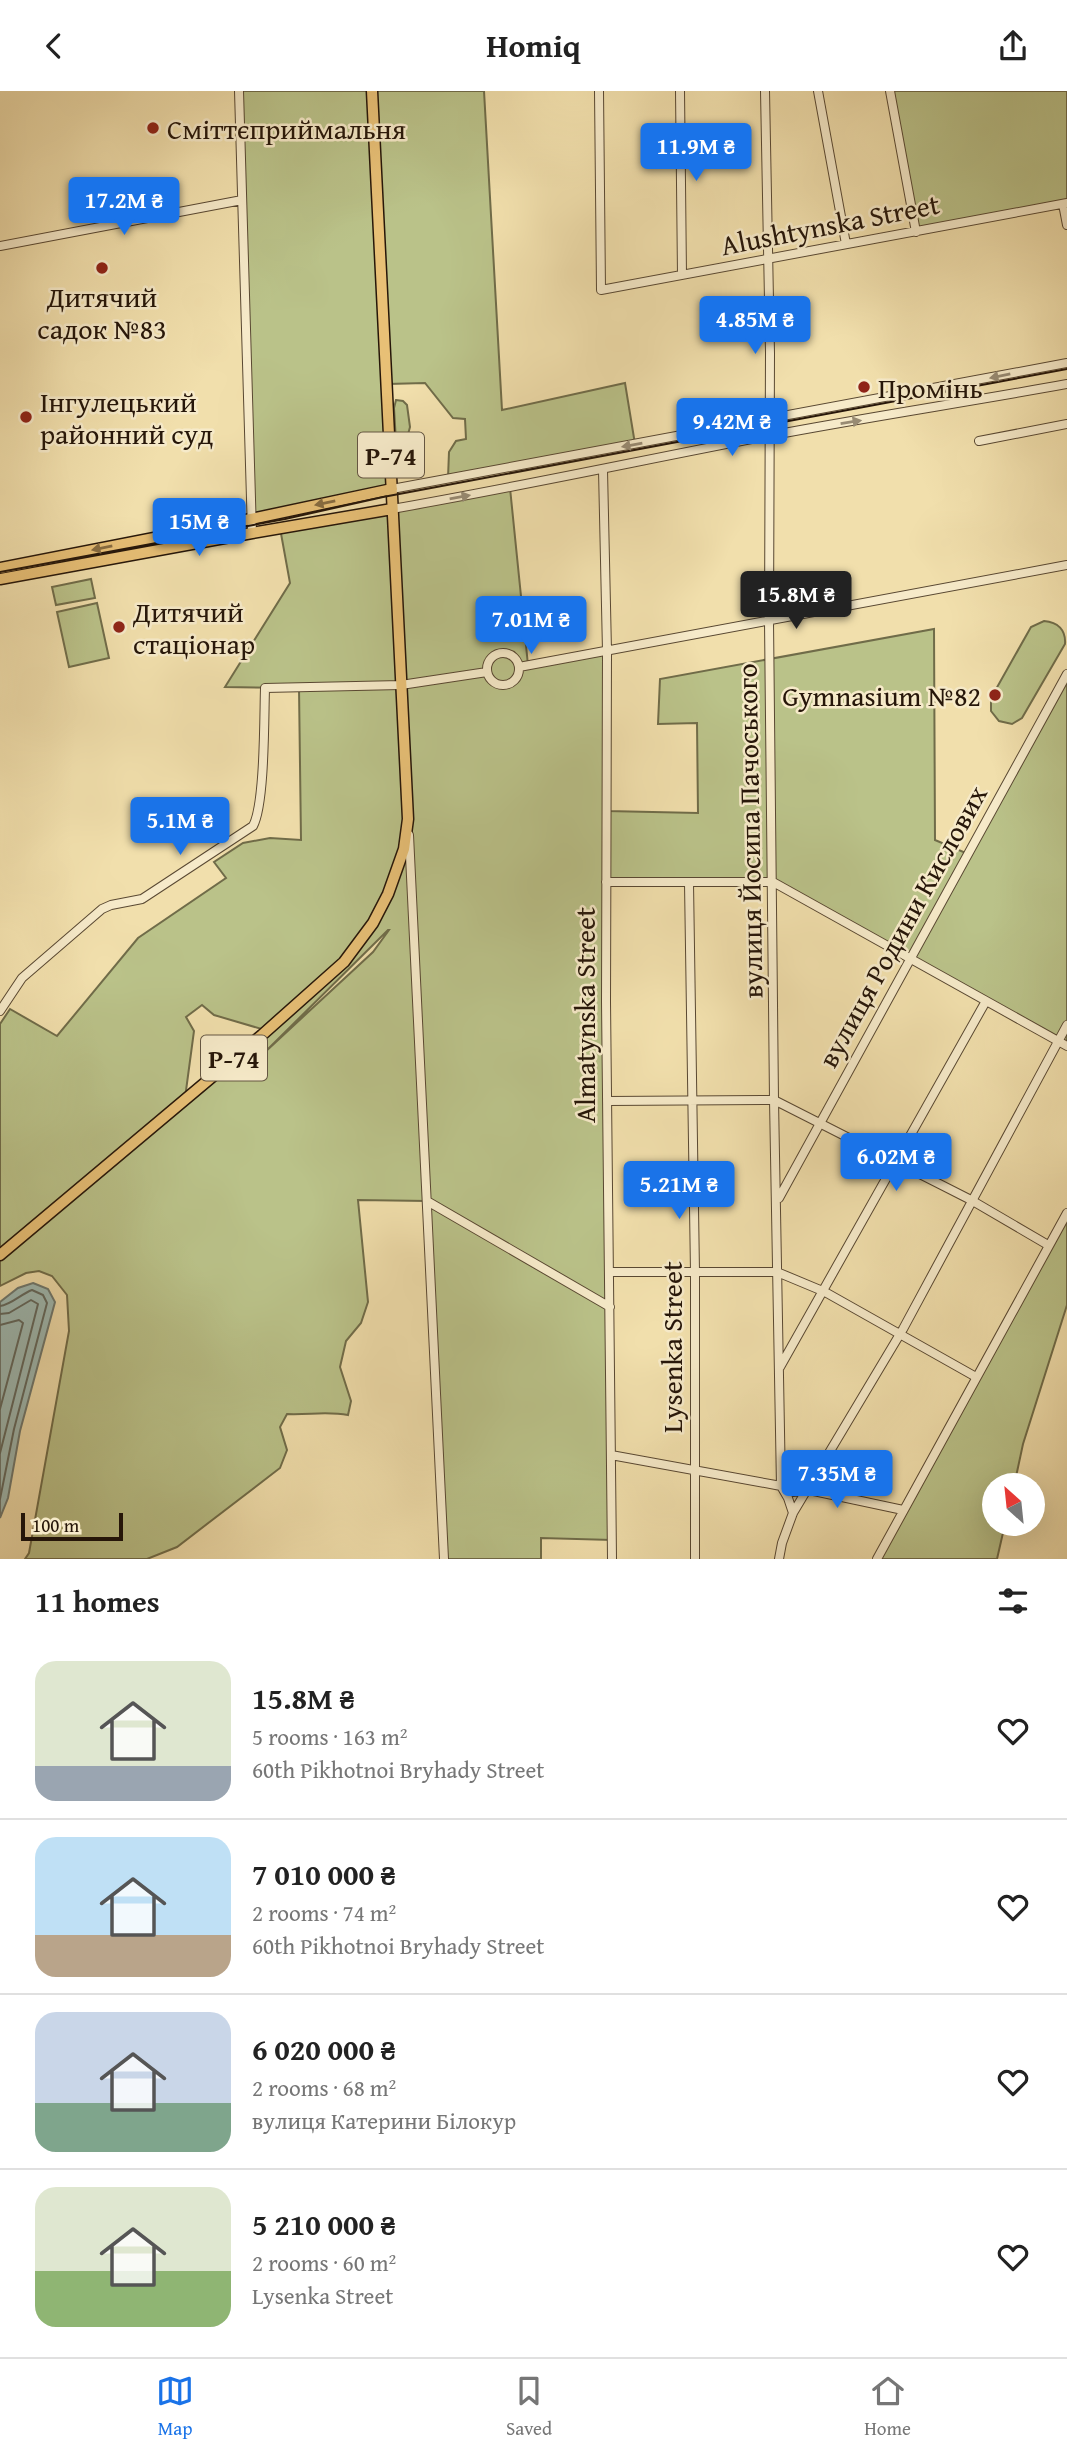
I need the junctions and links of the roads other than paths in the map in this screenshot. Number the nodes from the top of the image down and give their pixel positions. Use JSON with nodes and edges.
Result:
{"nodes":[{"id":1,"x":239,"y":91,"type":"edge"},
{"id":2,"x":372,"y":91,"type":"edge"},
{"id":3,"x":599,"y":91,"type":"edge"},
{"id":4,"x":680,"y":91,"type":"edge"},
{"id":5,"x":765,"y":91,"type":"edge"},
{"id":6,"x":818,"y":91,"type":"edge"},
{"id":7,"x":890,"y":91,"type":"edge"},
{"id":8,"x":242,"y":200,"type":"junction"},
{"id":9,"x":1065,"y":204,"type":"edge"},
{"id":10,"x":1067,"y":225,"type":"edge"},
{"id":11,"x":916,"y":232,"type":"junction"},
{"id":12,"x":846,"y":244,"type":"junction"},
{"id":13,"x":0,"y":246,"type":"edge"},
{"id":14,"x":767,"y":260,"type":"junction"},
{"id":15,"x":682,"y":275,"type":"junction"},
{"id":16,"x":1067,"y":363,"type":"edge"},
{"id":17,"x":1067,"y":384,"type":"edge"},
{"id":18,"x":770,"y":419,"type":"junction"},
{"id":19,"x":1067,"y":424,"type":"edge"},
{"id":20,"x":769,"y":436,"type":"junction"},
{"id":21,"x":979,"y":440,"type":"dead end"},
{"id":22,"x":603,"y":470,"type":"junction"},
{"id":23,"x":392,"y":489,"type":"junction"},
{"id":24,"x":392,"y":509,"type":"junction"},
{"id":25,"x":251,"y":519,"type":"junction"},
{"id":26,"x":252,"y":533,"type":"junction"},
{"id":27,"x":1067,"y":565,"type":"edge"},
{"id":28,"x":0,"y":568,"type":"edge"},
{"id":29,"x":0,"y":579,"type":"edge"},
{"id":30,"x":769,"y":621,"type":"junction"},
{"id":31,"x":607,"y":651,"type":"junction"},
{"id":32,"x":519,"y":667,"type":"junction"},
{"id":33,"x":486,"y":672,"type":"junction"},
{"id":34,"x":1067,"y":674,"type":"edge"},
{"id":35,"x":401,"y":685,"type":"junction"},
{"id":36,"x":408,"y":820,"type":"junction"},
{"id":37,"x":606,"y":882,"type":"junction"},
{"id":38,"x":773,"y":882,"type":"junction"},
{"id":39,"x":689,"y":883,"type":"junction"},
{"id":40,"x":910,"y":959,"type":"junction"},
{"id":41,"x":986,"y":1001,"type":"junction"},
{"id":42,"x":0,"y":1011,"type":"edge"},
{"id":43,"x":1067,"y":1025,"type":"edge"},
{"id":44,"x":1058,"y":1041,"type":"junction"},
{"id":45,"x":1067,"y":1046,"type":"edge"},
{"id":46,"x":692,"y":1099,"type":"junction"},
{"id":47,"x":774,"y":1100,"type":"junction"},
{"id":48,"x":607,"y":1101,"type":"junction"},
{"id":49,"x":820,"y":1123,"type":"junction"},
{"id":50,"x":897,"y":1162,"type":"junction"},
{"id":51,"x":428,"y":1201,"type":"junction"},
{"id":52,"x":777,"y":1201,"type":"junction"},
{"id":53,"x":971,"y":1201,"type":"junction"},
{"id":54,"x":1067,"y":1213,"type":"edge"},
{"id":55,"x":1048,"y":1245,"type":"junction"},
{"id":56,"x":0,"y":1255,"type":"edge"},
{"id":57,"x":609,"y":1272,"type":"junction"},
{"id":58,"x":695,"y":1272,"type":"junction"},
{"id":59,"x":777,"y":1272,"type":"junction"},
{"id":60,"x":825,"y":1292,"type":"junction"},
{"id":61,"x":610,"y":1307,"type":"junction"},
{"id":62,"x":900,"y":1334,"type":"junction"},
{"id":63,"x":779,"y":1370,"type":"junction"},
{"id":64,"x":976,"y":1377,"type":"junction"},
{"id":65,"x":611,"y":1455,"type":"junction"},
{"id":66,"x":694,"y":1470,"type":"junction"},
{"id":67,"x":781,"y":1486,"type":"junction"},
{"id":68,"x":809,"y":1490,"type":"junction"},
{"id":69,"x":903,"y":1510,"type":"junction"},
{"id":70,"x":793,"y":1513,"type":"junction"},
{"id":71,"x":444,"y":1559,"type":"edge"},
{"id":72,"x":612,"y":1559,"type":"edge"},
{"id":73,"x":695,"y":1559,"type":"edge"},
{"id":74,"x":779,"y":1559,"type":"edge"},
{"id":75,"x":877,"y":1559,"type":"edge"}],
"edges":[{"from":1,"to":8,"type":"street"},
{"from":2,"to":23,"type":"main road","number":"Р-74"},
{"from":3,"to":15,"type":"street","name":"Alushtynska Street"},
{"from":4,"to":15,"type":"street"},
{"from":5,"to":14,"type":"street","name":"вулиця Йосипа Пачоського"},
{"from":6,"to":12,"type":"street"},
{"from":7,"to":11,"type":"street"},
{"from":8,"to":13,"type":"street"},
{"from":8,"to":25,"type":"street"},
{"from":9,"to":10,"type":"street"},
{"from":9,"to":11,"type":"street","name":"Alushtynska Street"},
{"from":11,"to":12,"type":"street","name":"Alushtynska Street"},
{"from":12,"to":14,"type":"street","name":"Alushtynska Street"},
{"from":14,"to":15,"type":"street","name":"Alushtynska Street"},
{"from":14,"to":18,"type":"street","name":"вулиця Йосипа Пачоського"},
{"from":16,"to":18,"type":"street","one_way":true},
{"from":20,"to":17,"type":"street","one_way":true},
{"from":18,"to":20,"type":"street","name":"вулиця Йосипа Пачоського"},
{"from":18,"to":23,"type":"street","one_way":true},
{"from":19,"to":21,"type":"street"},
{"from":20,"to":22,"type":"street"},
{"from":20,"to":30,"type":"street","name":"вулиця Йосипа Пачоського"},
{"from":24,"to":22,"type":"street","one_way":true},
{"from":22,"to":31,"type":"street","name":"Almatynska Street"},
{"from":23,"to":24,"type":"main road","number":"Р-74"},
{"from":23,"to":25,"type":"main road","one_way":true},
{"from":24,"to":26,"type":"main road"},
{"from":24,"to":35,"type":"main road","number":"Р-74"},
{"from":25,"to":26,"type":"street"},
{"from":25,"to":28,"type":"main road","one_way":true},
{"from":26,"to":29,"type":"main road"},
{"from":27,"to":30,"type":"street"},
{"from":30,"to":31,"type":"street"},
{"from":30,"to":38,"type":"street","name":"вулиця Йосипа Пачоського"},
{"from":31,"to":32,"type":"street"},
{"from":31,"to":37,"type":"street","name":"Almatynska Street"},
{"from":32,"to":33,"type":"street"},
{"from":32,"to":33,"type":"street"},
{"from":33,"to":35,"type":"street"},
{"from":34,"to":40,"type":"street","name":"вулиця Родини Кислових"},
{"from":35,"to":36,"type":"main road","number":"Р-74"},
{"from":35,"to":42,"type":"street"},
{"from":36,"to":51,"type":"street"},
{"from":36,"to":56,"type":"main road","number":"Р-74"},
{"from":37,"to":39,"type":"street"},
{"from":37,"to":48,"type":"street","name":"Almatynska Street"},
{"from":38,"to":39,"type":"street"},
{"from":38,"to":40,"type":"street"},
{"from":38,"to":47,"type":"street","name":"вулиця Йосипа Пачоського"},
{"from":39,"to":46,"type":"street","name":"Lysenka Street"},
{"from":40,"to":41,"type":"street"},
{"from":40,"to":49,"type":"street","name":"вулиця Родини Кислових"},
{"from":41,"to":44,"type":"street"},
{"from":41,"to":50,"type":"street"},
{"from":43,"to":44,"type":"street"},
{"from":44,"to":45,"type":"street"},
{"from":44,"to":53,"type":"street"},
{"from":46,"to":47,"type":"street"},
{"from":46,"to":48,"type":"street"},
{"from":46,"to":58,"type":"street","name":"Lysenka Street"},
{"from":47,"to":49,"type":"street"},
{"from":47,"to":52,"type":"street","name":"вулиця Йосипа Пачоського"},
{"from":48,"to":57,"type":"street","name":"Almatynska Street"},
{"from":49,"to":50,"type":"street"},
{"from":49,"to":52,"type":"street","name":"вулиця Родини Кислових"},
{"from":50,"to":53,"type":"street"},
{"from":50,"to":60,"type":"street"},
{"from":51,"to":61,"type":"street"},
{"from":51,"to":71,"type":"street"},
{"from":52,"to":59,"type":"street","name":"вулиця Йосипа Пачоського"},
{"from":53,"to":55,"type":"street"},
{"from":53,"to":62,"type":"street"},
{"from":54,"to":55,"type":"street"},
{"from":55,"to":64,"type":"street"},
{"from":57,"to":58,"type":"street"},
{"from":57,"to":61,"type":"street","name":"Almatynska Street"},
{"from":58,"to":59,"type":"street"},
{"from":58,"to":66,"type":"street","name":"Lysenka Street"},
{"from":59,"to":60,"type":"street"},
{"from":59,"to":63,"type":"street","name":"вулиця Йосипа Пачоського"},
{"from":60,"to":62,"type":"street"},
{"from":60,"to":63,"type":"street"},
{"from":61,"to":65,"type":"street","name":"Almatynska Street"},
{"from":62,"to":64,"type":"street"},
{"from":62,"to":68,"type":"street"},
{"from":63,"to":67,"type":"street","name":"вулиця Йосипа Пачоського"},
{"from":64,"to":69,"type":"street"},
{"from":65,"to":66,"type":"street"},
{"from":65,"to":72,"type":"street","name":"Almatynska Street"},
{"from":66,"to":67,"type":"street"},
{"from":66,"to":73,"type":"street","name":"Lysenka Street"},
{"from":67,"to":68,"type":"street"},
{"from":67,"to":70,"type":"street"},
{"from":68,"to":69,"type":"street"},
{"from":68,"to":70,"type":"street"},
{"from":69,"to":75,"type":"street"},
{"from":70,"to":74,"type":"street"}]}
